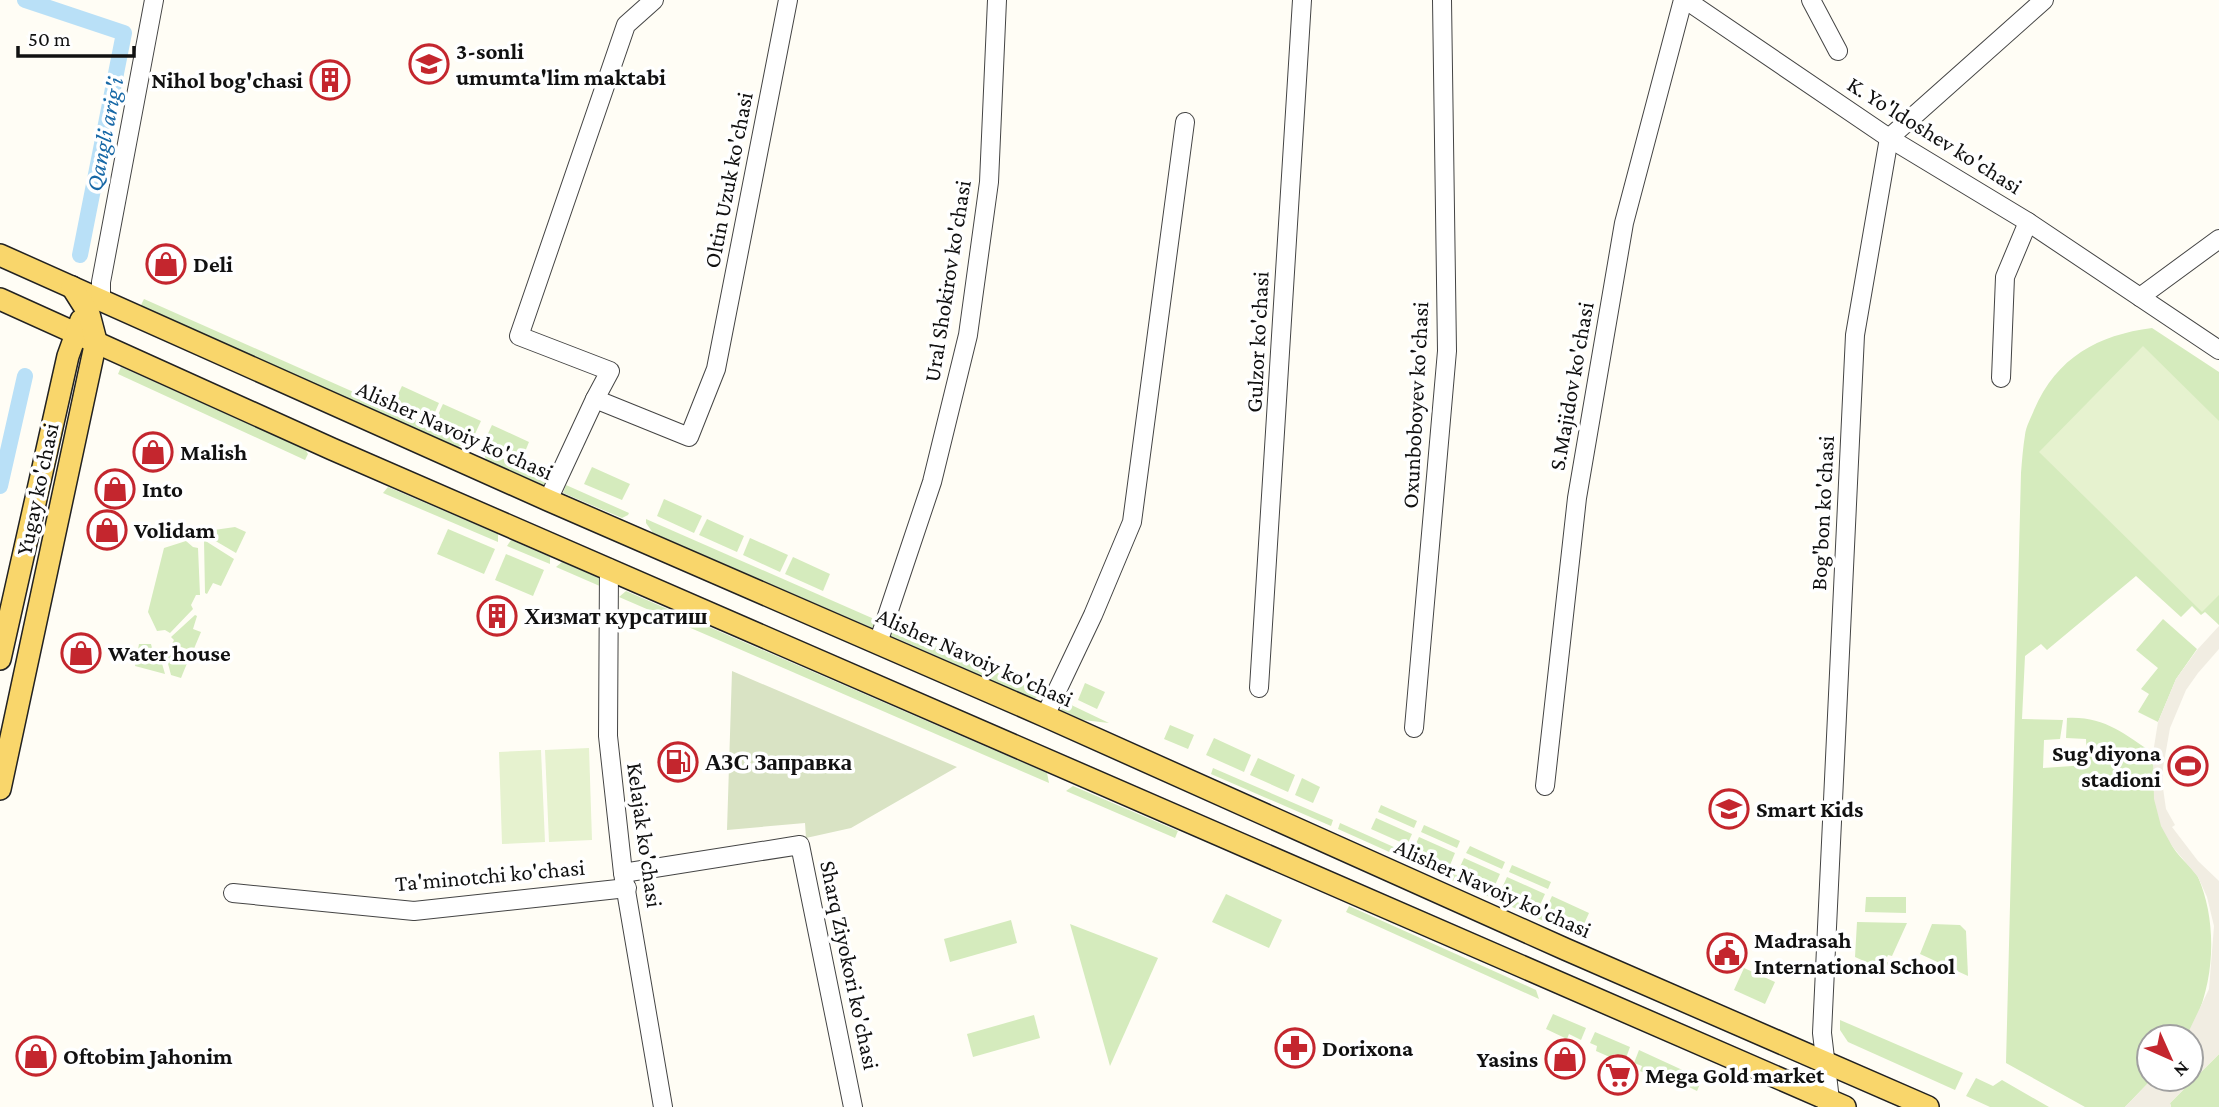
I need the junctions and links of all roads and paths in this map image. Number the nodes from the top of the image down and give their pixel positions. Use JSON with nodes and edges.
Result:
{"nodes":[{"id":1,"x":154,"y":0,"type":"edge"},
{"id":2,"x":654,"y":0,"type":"edge"},
{"id":3,"x":788,"y":0,"type":"edge"},
{"id":4,"x":997,"y":0,"type":"edge"},
{"id":5,"x":1302,"y":0,"type":"edge"},
{"id":6,"x":1442,"y":0,"type":"edge"},
{"id":7,"x":1685,"y":0,"type":"edge"},
{"id":8,"x":1811,"y":0,"type":"edge"},
{"id":9,"x":2044,"y":0,"type":"edge"},
{"id":10,"x":1838,"y":51,"type":"dead end"},
{"id":11,"x":1185,"y":122,"type":"dead end"},
{"id":12,"x":1889,"y":138,"type":"junction"},
{"id":13,"x":2028,"y":222,"type":"junction"},
{"id":14,"x":2219,"y":239,"type":"edge"},
{"id":15,"x":0,"y":255,"type":"edge"},
{"id":16,"x":2140,"y":297,"type":"junction"},
{"id":17,"x":0,"y":299,"type":"edge"},
{"id":18,"x":90,"y":313,"type":"junction"},
{"id":19,"x":2219,"y":350,"type":"edge"},
{"id":20,"x":116,"y":351,"type":"junction"},
{"id":21,"x":90,"y":363,"type":"junction"},
{"id":22,"x":2001,"y":378,"type":"dead end"},
{"id":23,"x":595,"y":399,"type":"junction"},
{"id":24,"x":548,"y":500,"type":"junction"},
{"id":25,"x":609,"y":568,"type":"junction"},
{"id":26,"x":878,"y":643,"type":"junction"},
{"id":27,"x":0,"y":659,"type":"edge"},
{"id":28,"x":1259,"y":688,"type":"dead end"},
{"id":29,"x":1045,"y":716,"type":"junction"},
{"id":30,"x":1414,"y":728,"type":"dead end"},
{"id":31,"x":1144,"y":761,"type":"junction"},
{"id":32,"x":1545,"y":786,"type":"dead end"},
{"id":33,"x":0,"y":789,"type":"edge"},
{"id":34,"x":1128,"y":796,"type":"junction"},
{"id":35,"x":625,"y":881,"type":"junction"},
{"id":36,"x":233,"y":893,"type":"dead end"},
{"id":37,"x":1827,"y":1062,"type":"junction"},
{"id":38,"x":1834,"y":1105,"type":"edge"},
{"id":39,"x":663,"y":1107,"type":"edge"},
{"id":40,"x":853,"y":1107,"type":"edge"},
{"id":41,"x":1928,"y":1107,"type":"edge"}],
"edges":[{"from":1,"to":18,"type":"street"},
{"from":2,"to":23,"type":"street"},
{"from":3,"to":23,"type":"street","name":"Oltin Uzuk ko'chasi"},
{"from":4,"to":26,"type":"street","name":"Ural Shokirov ko'chasi"},
{"from":5,"to":28,"type":"street","name":"Gulzor ko'chasi"},
{"from":6,"to":30,"type":"street","name":"Oxunboboyev ko'chasi"},
{"from":7,"to":12,"type":"street","name":"K. Yo'ldoshev ko'chasi"},
{"from":7,"to":32,"type":"street","name":"S.Majidov ko'chasi"},
{"from":8,"to":10,"type":"street"},
{"from":9,"to":12,"type":"street"},
{"from":11,"to":29,"type":"street"},
{"from":12,"to":13,"type":"street","name":"K. Yo'ldoshev ko'chasi"},
{"from":12,"to":37,"type":"street","name":"Bog'bon ko'chasi"},
{"from":13,"to":16,"type":"street","name":"K. Yo'ldoshev ko'chasi"},
{"from":13,"to":22,"type":"street"},
{"from":14,"to":16,"type":"street"},
{"from":15,"to":18,"type":"main road","name":"Alisher Navoiy ko'chasi"},
{"from":16,"to":19,"type":"street","name":"K. Yo'ldoshev ko'chasi"},
{"from":17,"to":18,"type":"main road","name":"Alisher Navoiy ko'chasi"},
{"from":18,"to":20,"type":"main road","name":"Alisher Navoiy ko'chasi"},
{"from":18,"to":21,"type":"main road","name":"Yugay ko'chasi"},
{"from":18,"to":24,"type":"main road","name":"Alisher Navoiy ko'chasi"},
{"from":18,"to":27,"type":"main road","name":"Yugay ko'chasi"},
{"from":20,"to":21,"type":"main road"},
{"from":20,"to":25,"type":"main road","name":"Alisher Navoiy ko'chasi"},
{"from":21,"to":33,"type":"main road","name":"Yugay ko'chasi"},
{"from":23,"to":24,"type":"street"},
{"from":24,"to":26,"type":"main road","name":"Alisher Navoiy ko'chasi"},
{"from":25,"to":34,"type":"main road","name":"Alisher Navoiy ko'chasi"},
{"from":25,"to":35,"type":"street","name":"Kelajak ko'chasi"},
{"from":26,"to":29,"type":"main road","name":"Alisher Navoiy ko'chasi"},
{"from":29,"to":31,"type":"main road","name":"Alisher Navoiy ko'chasi"},
{"from":31,"to":34,"type":"main road"},
{"from":31,"to":37,"type":"main road","name":"Alisher Navoiy ko'chasi"},
{"from":34,"to":38,"type":"main road","name":"Alisher Navoiy ko'chasi"},
{"from":35,"to":36,"type":"street","name":"Ta'minotchi ko'chasi"},
{"from":35,"to":39,"type":"street","name":"Kelajak ko'chasi"},
{"from":35,"to":40,"type":"street","name":"Sharq Ziyokori ko'chasi"},
{"from":37,"to":38,"type":"street","name":"Bog'bon ko'chasi"},
{"from":37,"to":41,"type":"main road","name":"Alisher Navoiy ko'chasi"}]}
